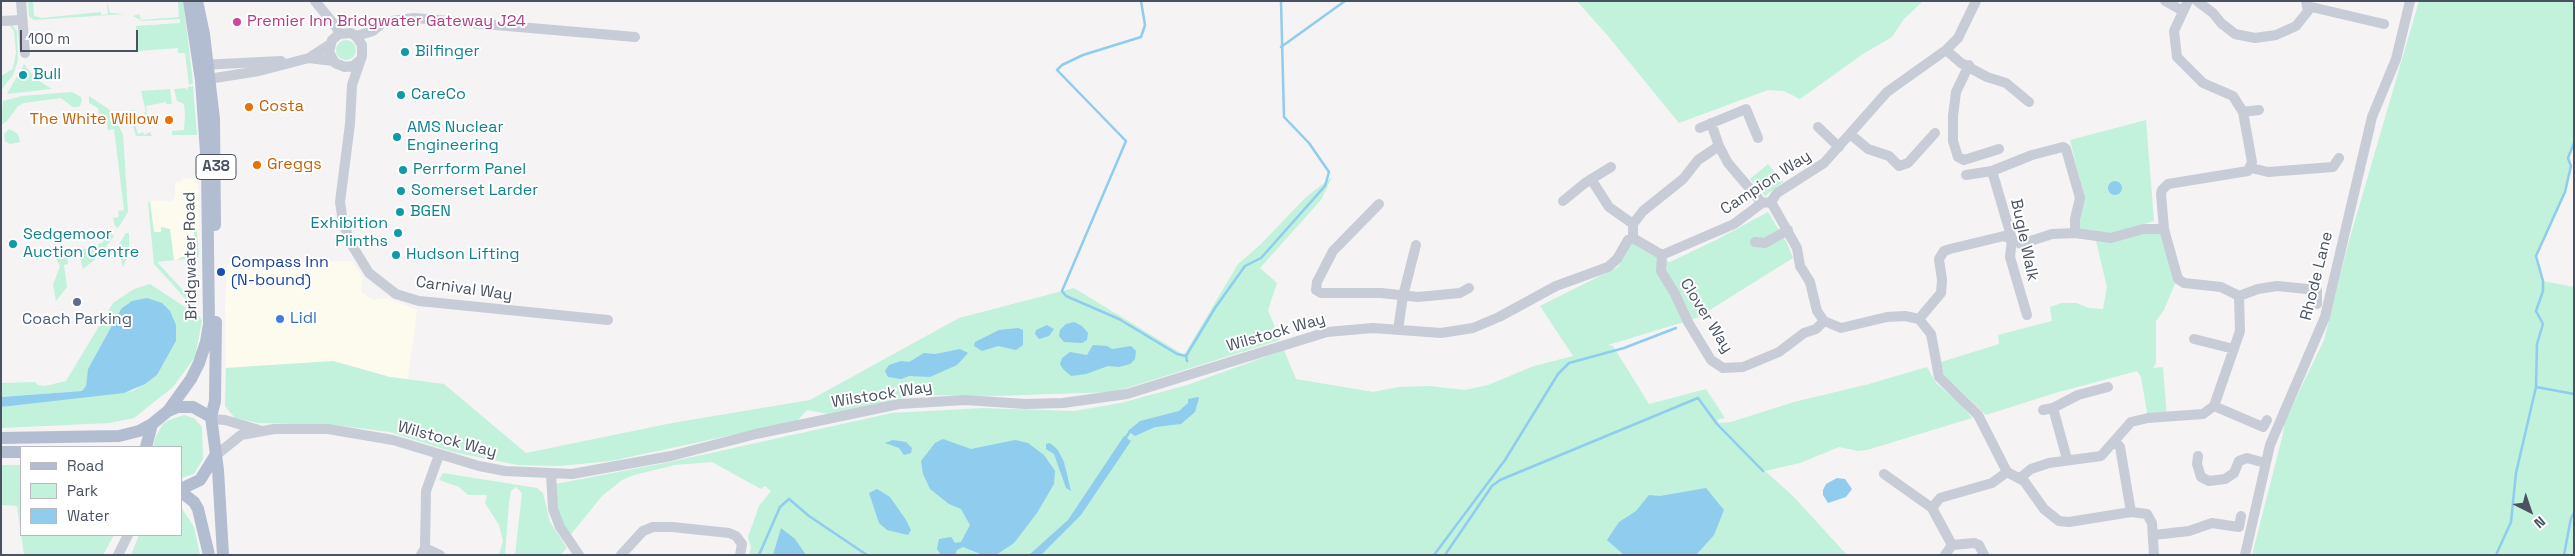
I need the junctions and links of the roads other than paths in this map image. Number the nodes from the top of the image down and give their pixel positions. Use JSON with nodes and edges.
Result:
{"nodes":[{"id":1,"x":21,"y":1,"type":"edge"},
{"id":2,"x":189,"y":1,"type":"edge"},
{"id":3,"x":197,"y":1,"type":"edge"},
{"id":4,"x":315,"y":1,"type":"edge"},
{"id":5,"x":1976,"y":1,"type":"edge"},
{"id":6,"x":2165,"y":1,"type":"edge"},
{"id":7,"x":2197,"y":1,"type":"edge"},
{"id":8,"x":2410,"y":1,"type":"edge"},
{"id":9,"x":2307,"y":3,"type":"edge"},
{"id":10,"x":2185,"y":6,"type":"edge"},
{"id":11,"x":22,"y":20,"type":"junction"},
{"id":12,"x":1,"y":21,"type":"edge"},
{"id":13,"x":2384,"y":24,"type":"dead end"},
{"id":14,"x":373,"y":31,"type":"junction"},
{"id":15,"x":339,"y":34,"type":"junction"},
{"id":16,"x":356,"y":36,"type":"junction"},
{"id":17,"x":635,"y":37,"type":"dead end"},
{"id":18,"x":329,"y":45,"type":"junction"},
{"id":19,"x":363,"y":50,"type":"junction"},
{"id":20,"x":1946,"y":50,"type":"junction"},
{"id":21,"x":25,"y":53,"type":"dead end"},
{"id":22,"x":305,"y":59,"type":"junction"},
{"id":23,"x":359,"y":61,"type":"junction"},
{"id":24,"x":336,"y":63,"type":"junction"},
{"id":25,"x":204,"y":64,"type":"junction"},
{"id":26,"x":1969,"y":66,"type":"junction"},
{"id":27,"x":206,"y":79,"type":"junction"},
{"id":28,"x":352,"y":85,"type":"junction"},
{"id":29,"x":2028,"y":102,"type":"dead end"},
{"id":30,"x":2259,"y":110,"type":"dead end"},
{"id":31,"x":2244,"y":112,"type":"junction"},
{"id":32,"x":1711,"y":123,"type":"junction"},
{"id":33,"x":1818,"y":127,"type":"dead end"},
{"id":34,"x":1700,"y":128,"type":"dead end"},
{"id":35,"x":1935,"y":133,"type":"dead end"},
{"id":36,"x":1850,"y":134,"type":"junction"},
{"id":37,"x":1758,"y":138,"type":"dead end"},
{"id":38,"x":1719,"y":146,"type":"junction"},
{"id":39,"x":1839,"y":148,"type":"junction"},
{"id":40,"x":1999,"y":149,"type":"dead end"},
{"id":41,"x":2339,"y":158,"type":"dead end"},
{"id":42,"x":1611,"y":167,"type":"dead end"},
{"id":43,"x":2251,"y":168,"type":"junction"},
{"id":44,"x":1992,"y":171,"type":"junction"},
{"id":45,"x":1966,"y":175,"type":"dead end"},
{"id":46,"x":1591,"y":179,"type":"junction"},
{"id":47,"x":1563,"y":201,"type":"dead end"},
{"id":48,"x":1766,"y":203,"type":"junction"},
{"id":49,"x":1379,"y":204,"type":"dead end"},
{"id":50,"x":1633,"y":224,"type":"junction"},
{"id":51,"x":2164,"y":228,"type":"junction"},
{"id":52,"x":1788,"y":230,"type":"junction"},
{"id":53,"x":2076,"y":233,"type":"junction"},
{"id":54,"x":1633,"y":238,"type":"junction"},
{"id":55,"x":2012,"y":239,"type":"junction"},
{"id":56,"x":1755,"y":242,"type":"dead end"},
{"id":57,"x":1416,"y":246,"type":"dead end"},
{"id":58,"x":1662,"y":255,"type":"junction"},
{"id":59,"x":1469,"y":288,"type":"dead end"},
{"id":60,"x":1403,"y":296,"type":"junction"},
{"id":61,"x":2239,"y":296,"type":"junction"},
{"id":62,"x":2317,"y":304,"type":"dead end"},
{"id":63,"x":2027,"y":315,"type":"dead end"},
{"id":64,"x":608,"y":320,"type":"dead end"},
{"id":65,"x":1919,"y":320,"type":"junction"},
{"id":66,"x":1824,"y":321,"type":"junction"},
{"id":67,"x":1398,"y":330,"type":"junction"},
{"id":68,"x":2194,"y":339,"type":"dead end"},
{"id":69,"x":2234,"y":349,"type":"junction"},
{"id":70,"x":2108,"y":386,"type":"dead end"},
{"id":71,"x":2214,"y":406,"type":"junction"},
{"id":72,"x":168,"y":411,"type":"junction"},
{"id":73,"x":211,"y":418,"type":"junction"},
{"id":74,"x":2267,"y":420,"type":"dead end"},
{"id":75,"x":152,"y":424,"type":"junction"},
{"id":76,"x":261,"y":431,"type":"junction"},
{"id":77,"x":1,"y":438,"type":"edge"},
{"id":78,"x":2115,"y":442,"type":"junction"},
{"id":79,"x":146,"y":446,"type":"edge"},
{"id":80,"x":1,"y":452,"type":"edge"},
{"id":81,"x":20,"y":452,"type":"edge"},
{"id":82,"x":439,"y":455,"type":"junction"},
{"id":83,"x":215,"y":456,"type":"junction"},
{"id":84,"x":2198,"y":456,"type":"dead end"},
{"id":85,"x":2067,"y":459,"type":"junction"},
{"id":86,"x":2264,"y":463,"type":"junction"},
{"id":87,"x":2006,"y":472,"type":"junction"},
{"id":88,"x":551,"y":474,"type":"junction"},
{"id":89,"x":1884,"y":474,"type":"dead end"},
{"id":90,"x":2020,"y":478,"type":"junction"},
{"id":91,"x":182,"y":489,"type":"edge"},
{"id":92,"x":182,"y":491,"type":"edge"},
{"id":93,"x":1932,"y":508,"type":"junction"},
{"id":94,"x":2131,"y":512,"type":"junction"},
{"id":95,"x":2241,"y":516,"type":"dead end"},
{"id":96,"x":2154,"y":535,"type":"junction"},
{"id":97,"x":128,"y":536,"type":"edge"},
{"id":98,"x":1952,"y":545,"type":"junction"},
{"id":99,"x":423,"y":551,"type":"edge"},
{"id":100,"x":628,"y":553,"type":"edge"},
{"id":101,"x":118,"y":555,"type":"edge"},
{"id":102,"x":209,"y":555,"type":"edge"},
{"id":103,"x":223,"y":555,"type":"edge"},
{"id":104,"x":440,"y":555,"type":"edge"},
{"id":105,"x":579,"y":555,"type":"edge"},
{"id":106,"x":740,"y":555,"type":"edge"},
{"id":107,"x":1945,"y":555,"type":"edge"},
{"id":108,"x":1984,"y":555,"type":"edge"},
{"id":109,"x":2154,"y":555,"type":"edge"},
{"id":110,"x":2245,"y":555,"type":"edge"}],
"edges":[{"from":1,"to":11,"type":"street"},
{"from":2,"to":25,"type":"main road","name":"Bridgwater Road","number":"A38"},
{"from":3,"to":25,"type":"main road","name":"Bridgwater Road","number":"A38"},
{"from":4,"to":15,"type":"street"},
{"from":5,"to":20,"type":"street","name":"Campion Way"},
{"from":6,"to":10,"type":"street"},
{"from":7,"to":9,"type":"street"},
{"from":8,"to":86,"type":"street","name":"Rhode Lane"},
{"from":9,"to":13,"type":"street"},
{"from":10,"to":31,"type":"street"},
{"from":11,"to":12,"type":"street"},
{"from":11,"to":21,"type":"street"},
{"from":14,"to":16,"type":"street"},
{"from":14,"to":17,"type":"street"},
{"from":14,"to":19,"type":"street"},
{"from":15,"to":16,"type":"street"},
{"from":15,"to":18,"type":"street"},
{"from":16,"to":19,"type":"street"},
{"from":18,"to":22,"type":"street"},
{"from":18,"to":24,"type":"street"},
{"from":19,"to":23,"type":"street"},
{"from":20,"to":26,"type":"street"},
{"from":20,"to":36,"type":"street","name":"Campion Way"},
{"from":22,"to":24,"type":"street"},
{"from":22,"to":25,"type":"street"},
{"from":22,"to":27,"type":"street"},
{"from":23,"to":24,"type":"street"},
{"from":23,"to":28,"type":"street","name":"Carnival Way"},
{"from":24,"to":28,"type":"street"},
{"from":25,"to":27,"type":"main road","name":"Bridgwater Road","number":"A38"},
{"from":26,"to":29,"type":"street"},
{"from":26,"to":40,"type":"street"},
{"from":27,"to":72,"type":"main road","name":"Bridgwater Road","number":"A38"},
{"from":27,"to":73,"type":"main road","name":"Bridgwater Road","number":"A38"},
{"from":28,"to":64,"type":"street","name":"Carnival Way"},
{"from":30,"to":31,"type":"street"},
{"from":31,"to":43,"type":"street"},
{"from":32,"to":34,"type":"street"},
{"from":32,"to":37,"type":"street"},
{"from":32,"to":38,"type":"street"},
{"from":33,"to":39,"type":"street"},
{"from":35,"to":36,"type":"street"},
{"from":36,"to":39,"type":"street","name":"Campion Way"},
{"from":38,"to":48,"type":"street"},
{"from":38,"to":50,"type":"street"},
{"from":39,"to":48,"type":"street","name":"Campion Way"},
{"from":41,"to":43,"type":"street"},
{"from":42,"to":46,"type":"street"},
{"from":43,"to":51,"type":"street"},
{"from":44,"to":45,"type":"street"},
{"from":44,"to":53,"type":"street"},
{"from":44,"to":55,"type":"street","name":"Bugle Walk"},
{"from":46,"to":47,"type":"street"},
{"from":46,"to":50,"type":"street"},
{"from":48,"to":52,"type":"street"},
{"from":48,"to":58,"type":"street","name":"Campion Way"},
{"from":49,"to":60,"type":"street"},
{"from":50,"to":54,"type":"street"},
{"from":51,"to":53,"type":"street"},
{"from":51,"to":61,"type":"street"},
{"from":52,"to":56,"type":"street"},
{"from":52,"to":66,"type":"street"},
{"from":53,"to":55,"type":"street"},
{"from":54,"to":58,"type":"street"},
{"from":54,"to":67,"type":"street","name":"Wilstock Way"},
{"from":55,"to":63,"type":"street","name":"Bugle Walk"},
{"from":55,"to":65,"type":"street"},
{"from":57,"to":60,"type":"street"},
{"from":58,"to":66,"type":"street","name":"Clover Way"},
{"from":59,"to":60,"type":"street"},
{"from":60,"to":67,"type":"street"},
{"from":61,"to":62,"type":"street"},
{"from":61,"to":69,"type":"street"},
{"from":65,"to":66,"type":"street"},
{"from":65,"to":87,"type":"street"},
{"from":67,"to":88,"type":"street","name":"Wilstock Way"},
{"from":68,"to":69,"type":"street"},
{"from":69,"to":71,"type":"street"},
{"from":70,"to":85,"type":"street"},
{"from":71,"to":74,"type":"street"},
{"from":71,"to":78,"type":"street"},
{"from":72,"to":73,"type":"main road","number":"A38"},
{"from":72,"to":75,"type":"main road","number":"A38"},
{"from":73,"to":76,"type":"street","name":"Wilstock Way"},
{"from":73,"to":83,"type":"main road","number":"A38"},
{"from":75,"to":77,"type":"main road","number":"A38"},
{"from":75,"to":79,"type":"main road"},
{"from":76,"to":82,"type":"street","name":"Wilstock Way"},
{"from":76,"to":83,"type":"street","name":"Wilstock Way"},
{"from":78,"to":85,"type":"street"},
{"from":78,"to":94,"type":"street"},
{"from":80,"to":81,"type":"main road"},
{"from":82,"to":88,"type":"street","name":"Wilstock Way"},
{"from":82,"to":99,"type":"street"},
{"from":83,"to":91,"type":"main road"},
{"from":83,"to":103,"type":"main road","number":"A38"},
{"from":84,"to":86,"type":"street"},
{"from":85,"to":90,"type":"street"},
{"from":86,"to":110,"type":"street","name":"Rhode Lane"},
{"from":87,"to":90,"type":"street"},
{"from":87,"to":93,"type":"street"},
{"from":88,"to":105,"type":"street"},
{"from":89,"to":93,"type":"street"},
{"from":90,"to":94,"type":"street"},
{"from":92,"to":102,"type":"main road"},
{"from":93,"to":98,"type":"street"},
{"from":94,"to":96,"type":"street"},
{"from":95,"to":96,"type":"street"},
{"from":96,"to":109,"type":"street"},
{"from":97,"to":101,"type":"street"},
{"from":98,"to":107,"type":"street"},
{"from":98,"to":108,"type":"street"},
{"from":99,"to":104,"type":"street"},
{"from":100,"to":106,"type":"street"}]}
